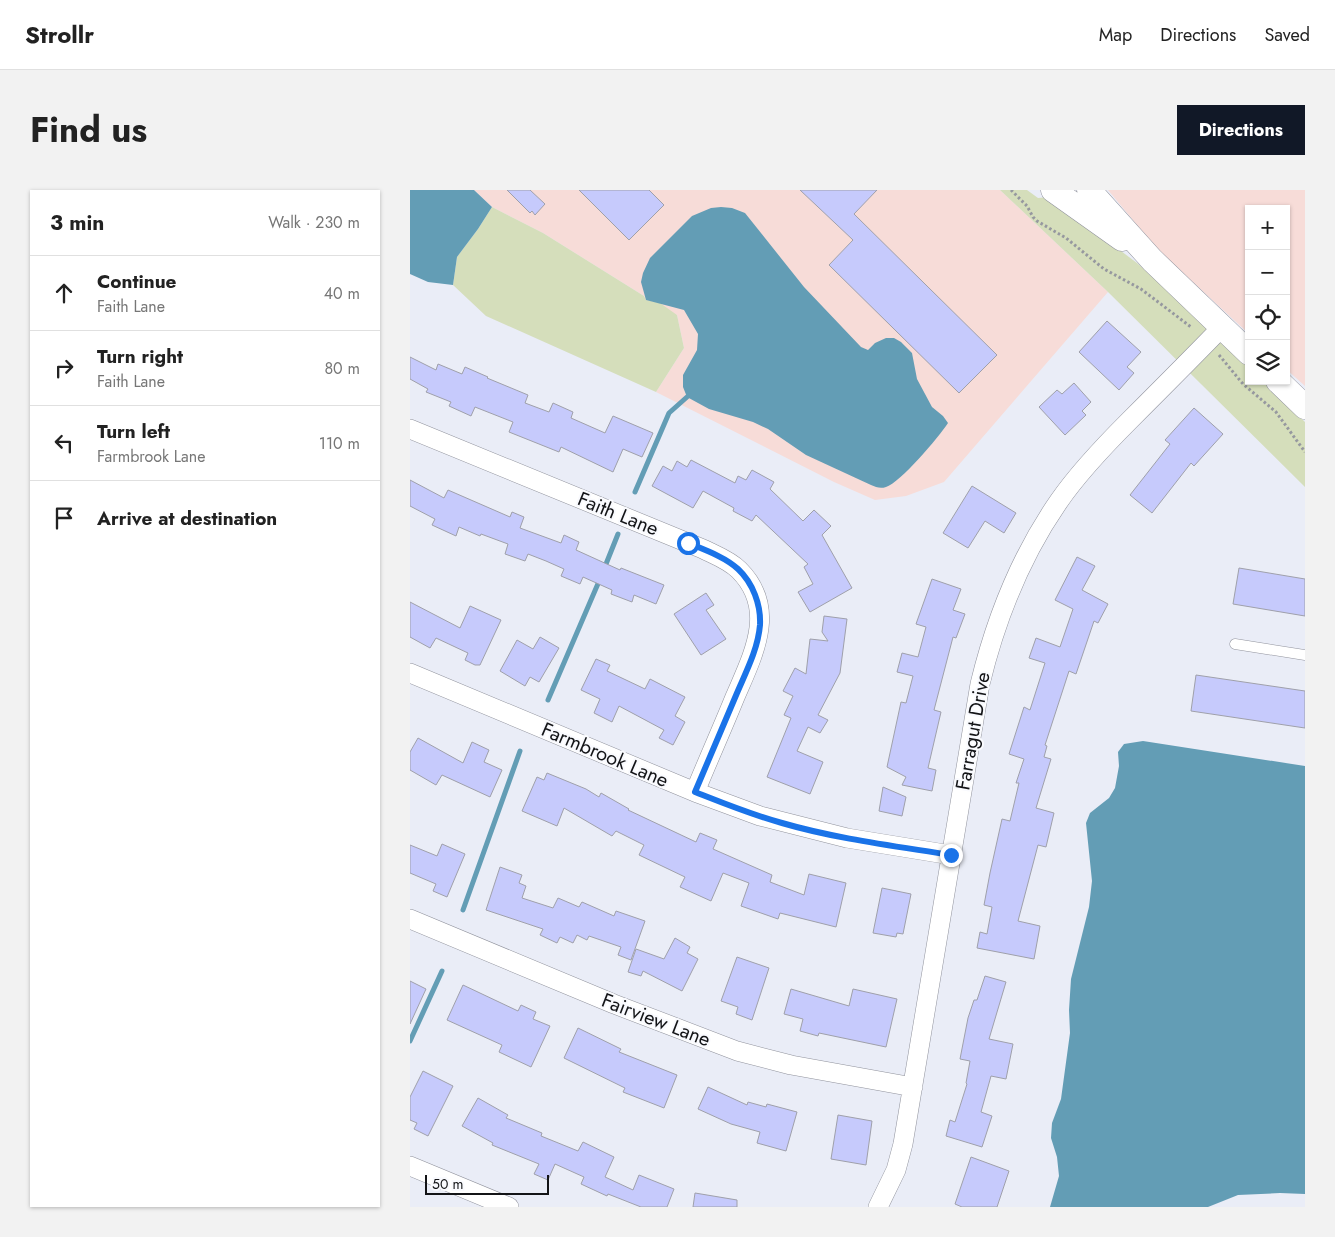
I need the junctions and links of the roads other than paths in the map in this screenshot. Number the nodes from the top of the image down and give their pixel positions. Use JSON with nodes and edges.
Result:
{"nodes":[{"id":1,"x":1053,"y":190,"type":"edge"},
{"id":2,"x":1089,"y":190,"type":"edge"},
{"id":3,"x":1152,"y":260,"type":"junction"},
{"id":4,"x":1222,"y":326,"type":"junction"},
{"id":5,"x":1245,"y":349,"type":"edge"},
{"id":6,"x":1282,"y":385,"type":"edge"},
{"id":7,"x":1305,"y":407,"type":"edge"},
{"id":8,"x":410,"y":429,"type":"edge"},
{"id":9,"x":1235,"y":644,"type":"dead end"},
{"id":10,"x":1305,"y":655,"type":"edge"},
{"id":11,"x":410,"y":673,"type":"edge"},
{"id":12,"x":695,"y":792,"type":"junction"},
{"id":13,"x":951,"y":855,"type":"junction"},
{"id":14,"x":410,"y":919,"type":"edge"},
{"id":15,"x":913,"y":1087,"type":"junction"},
{"id":16,"x":410,"y":1166,"type":"edge"},
{"id":17,"x":509,"y":1207,"type":"edge"},
{"id":18,"x":878,"y":1207,"type":"edge"}],
"edges":[{"from":1,"to":3,"type":"street"},
{"from":2,"to":3,"type":"street"},
{"from":3,"to":4,"type":"street"},
{"from":4,"to":5,"type":"street"},
{"from":4,"to":13,"type":"street","name":"Farragut Drive"},
{"from":6,"to":7,"type":"street"},
{"from":8,"to":12,"type":"street","name":"Faith Lane"},
{"from":9,"to":10,"type":"lane"},
{"from":11,"to":12,"type":"street","name":"Farmbrook Lane"},
{"from":12,"to":13,"type":"street","name":"Farmbrook Lane"},
{"from":13,"to":15,"type":"street","name":"Farragut Drive"},
{"from":14,"to":15,"type":"street","name":"Fairview Lane"},
{"from":15,"to":18,"type":"street","name":"Farragut Drive"},
{"from":16,"to":17,"type":"street"}]}
